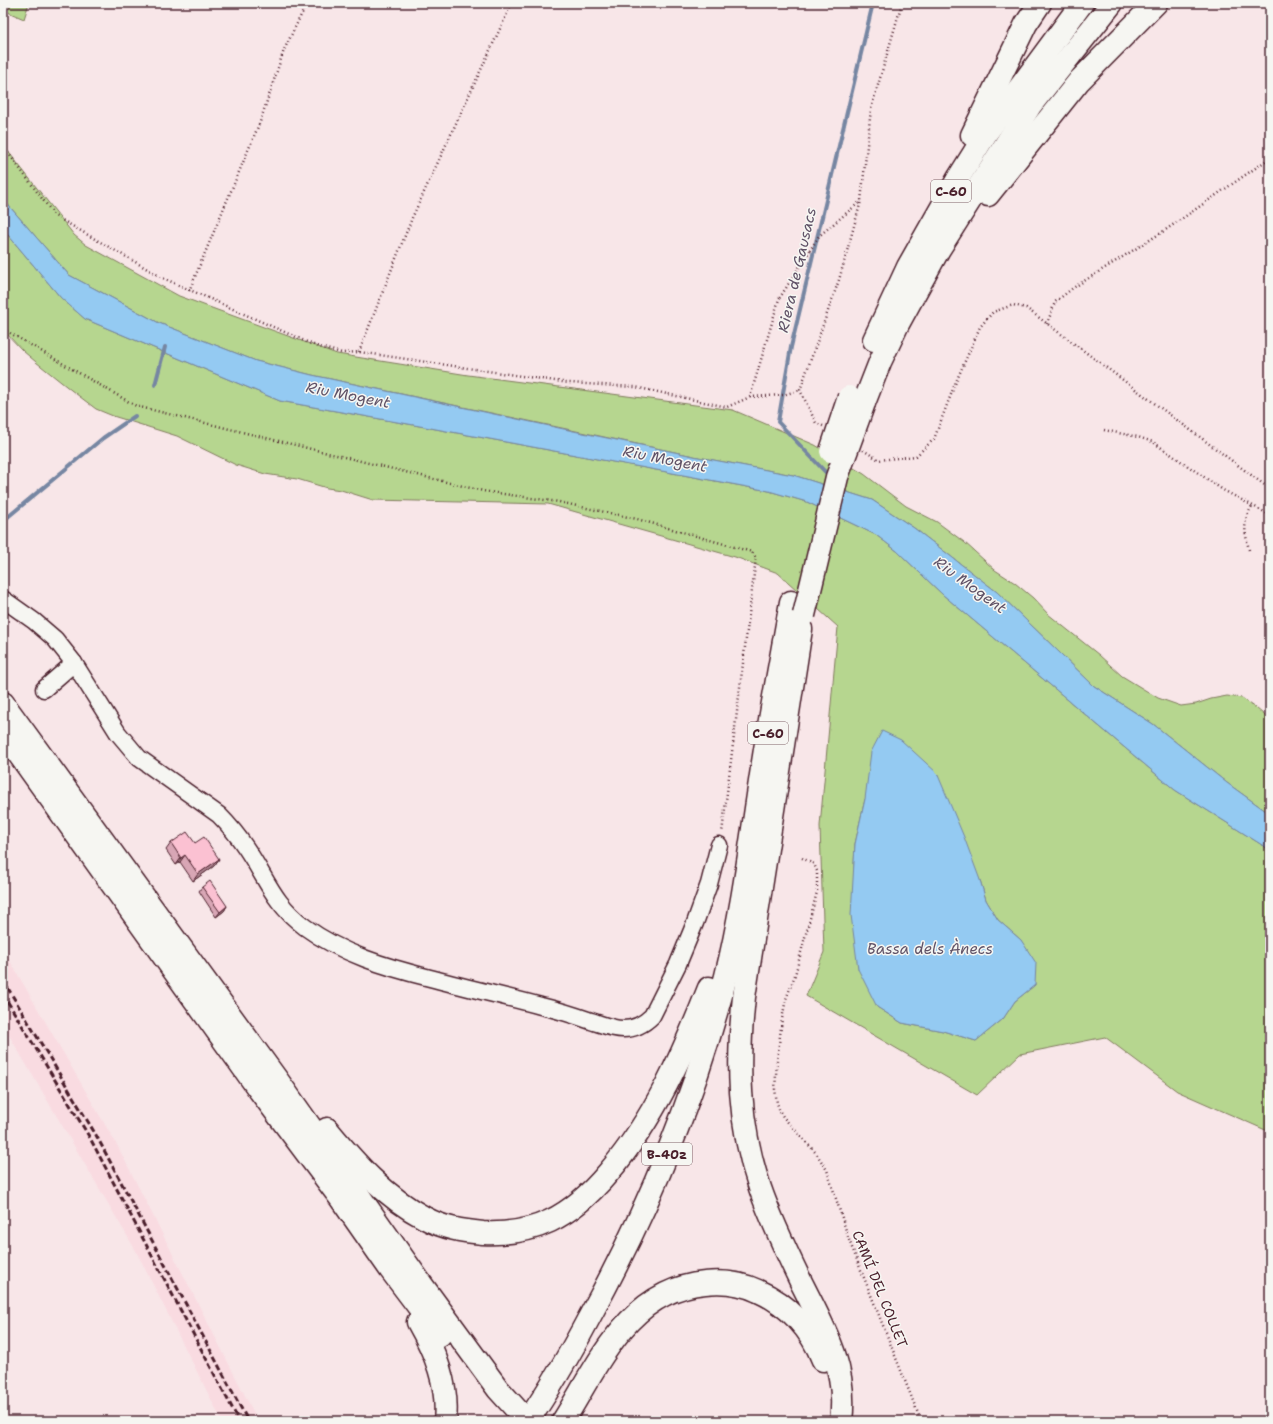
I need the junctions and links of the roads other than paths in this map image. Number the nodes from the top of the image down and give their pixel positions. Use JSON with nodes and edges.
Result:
{"nodes":[{"id":1,"x":1040,"y":3,"type":"edge"},
{"id":2,"x":1082,"y":3,"type":"edge"},
{"id":3,"x":1112,"y":3,"type":"edge"},
{"id":4,"x":1156,"y":3,"type":"edge"},
{"id":5,"x":932,"y":243,"type":"junction"},
{"id":6,"x":3,"y":599,"type":"edge"},
{"id":7,"x":74,"y":663,"type":"junction"},
{"id":8,"x":44,"y":689,"type":"dead end"},
{"id":9,"x":3,"y":703,"type":"edge"},
{"id":10,"x":3,"y":732,"type":"edge"},
{"id":11,"x":719,"y":845,"type":"road end"},
{"id":12,"x":756,"y":867,"type":"junction"},
{"id":13,"x":289,"y":1096,"type":"junction"},
{"id":14,"x":390,"y":1270,"type":"junction"},
{"id":15,"x":481,"y":1377,"type":"junction"},
{"id":16,"x":445,"y":1421,"type":"edge"},
{"id":17,"x":508,"y":1421,"type":"edge"},
{"id":18,"x":528,"y":1421,"type":"edge"},
{"id":19,"x":546,"y":1421,"type":"edge"},
{"id":20,"x":563,"y":1421,"type":"edge"},
{"id":21,"x":828,"y":1421,"type":"edge"},
{"id":22,"x":841,"y":1421,"type":"edge"}],
"edges":[{"from":1,"to":5,"type":"highway"},
{"from":2,"to":5,"type":"highway","number":"C-60"},
{"from":3,"to":5,"type":"highway","number":"C-60"},
{"from":4,"to":5,"type":"highway"},
{"from":5,"to":12,"type":"highway","number":"C-60","bridge":true},
{"from":6,"to":7,"type":"street"},
{"from":7,"to":8,"type":"street"},
{"from":7,"to":11,"type":"street"},
{"from":9,"to":13,"type":"highway"},
{"from":10,"to":14,"type":"highway"},
{"from":12,"to":13,"type":"highway"},
{"from":12,"to":18,"type":"highway","number":"B-40z"},
{"from":12,"to":19,"type":"highway","number":"B-40z"},
{"from":12,"to":22,"type":"highway"},
{"from":13,"to":15,"type":"highway"},
{"from":14,"to":15,"type":"highway"},
{"from":14,"to":16,"type":"highway"},
{"from":15,"to":17,"type":"highway"},
{"from":15,"to":18,"type":"highway"},
{"from":20,"to":21,"type":"highway"}]}
